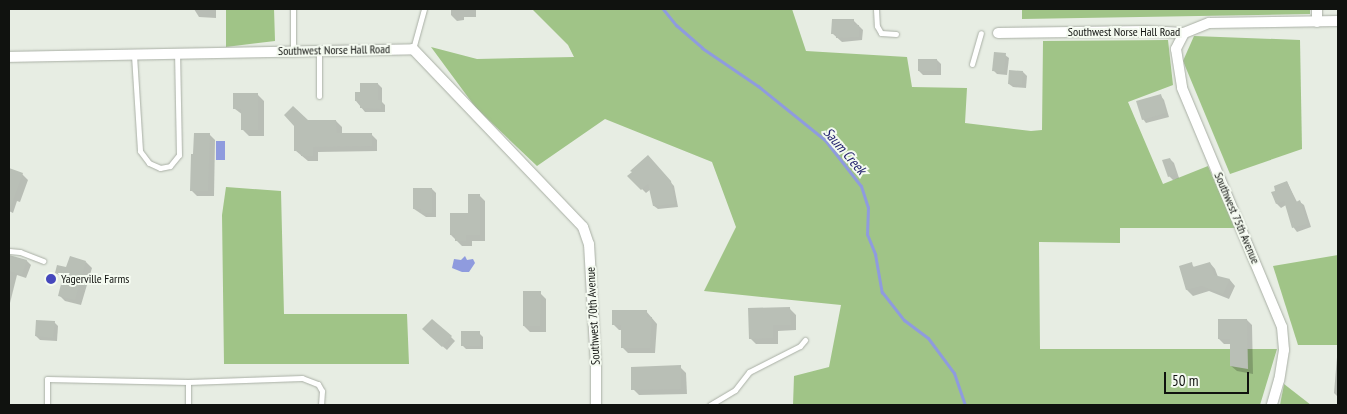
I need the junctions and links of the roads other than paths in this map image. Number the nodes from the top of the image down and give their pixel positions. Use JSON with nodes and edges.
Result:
{"nodes":[{"id":1,"x":293,"y":9,"type":"edge"},
{"id":2,"x":424,"y":9,"type":"edge"},
{"id":3,"x":876,"y":9,"type":"edge"},
{"id":4,"x":1316,"y":9,"type":"edge"},
{"id":5,"x":1338,"y":21,"type":"edge"},
{"id":6,"x":1317,"y":22,"type":"junction"},
{"id":7,"x":998,"y":32,"type":"dead end"},
{"id":8,"x":981,"y":33,"type":"dead end"},
{"id":9,"x":1184,"y":33,"type":"junction"},
{"id":10,"x":896,"y":34,"type":"dead end"},
{"id":11,"x":412,"y":49,"type":"junction"},
{"id":12,"x":293,"y":51,"type":"junction"},
{"id":13,"x":319,"y":51,"type":"junction"},
{"id":14,"x":177,"y":53,"type":"junction"},
{"id":15,"x":134,"y":54,"type":"junction"},
{"id":16,"x":9,"y":57,"type":"edge"},
{"id":17,"x":972,"y":64,"type":"dead end"},
{"id":18,"x":319,"y":96,"type":"dead end"},
{"id":19,"x":9,"y":251,"type":"edge"},
{"id":20,"x":43,"y":261,"type":"dead end"},
{"id":21,"x":805,"y":340,"type":"dead end"},
{"id":22,"x":188,"y":382,"type":"junction"},
{"id":23,"x":48,"y":405,"type":"edge"},
{"id":24,"x":188,"y":405,"type":"edge"},
{"id":25,"x":321,"y":405,"type":"edge"},
{"id":26,"x":596,"y":405,"type":"edge"},
{"id":27,"x":710,"y":405,"type":"edge"},
{"id":28,"x":1272,"y":405,"type":"edge"}],
"edges":[{"from":1,"to":12,"type":"lane"},
{"from":2,"to":11,"type":"lane"},
{"from":3,"to":10,"type":"lane"},
{"from":4,"to":6,"type":"street"},
{"from":5,"to":6,"type":"street","name":"Southwest Norse Hall Road"},
{"from":6,"to":9,"type":"street","name":"Southwest Norse Hall Road"},
{"from":7,"to":9,"type":"street","name":"Southwest Norse Hall Road"},
{"from":8,"to":17,"type":"lane"},
{"from":9,"to":28,"type":"street","name":"Southwest 75th Avenue"},
{"from":11,"to":13,"type":"street","name":"Southwest Norse Hall Road"},
{"from":11,"to":26,"type":"street","name":"Southwest 70th Avenue"},
{"from":12,"to":13,"type":"street","name":"Southwest Norse Hall Road"},
{"from":12,"to":14,"type":"street","name":"Southwest Norse Hall Road"},
{"from":13,"to":18,"type":"lane"},
{"from":14,"to":15,"type":"street","name":"Southwest Norse Hall Road"},
{"from":14,"to":15,"type":"lane"},
{"from":15,"to":16,"type":"street","name":"Southwest Norse Hall Road"},
{"from":19,"to":20,"type":"lane"},
{"from":21,"to":27,"type":"lane"},
{"from":22,"to":23,"type":"lane"},
{"from":22,"to":24,"type":"lane"},
{"from":22,"to":25,"type":"lane"}]}
